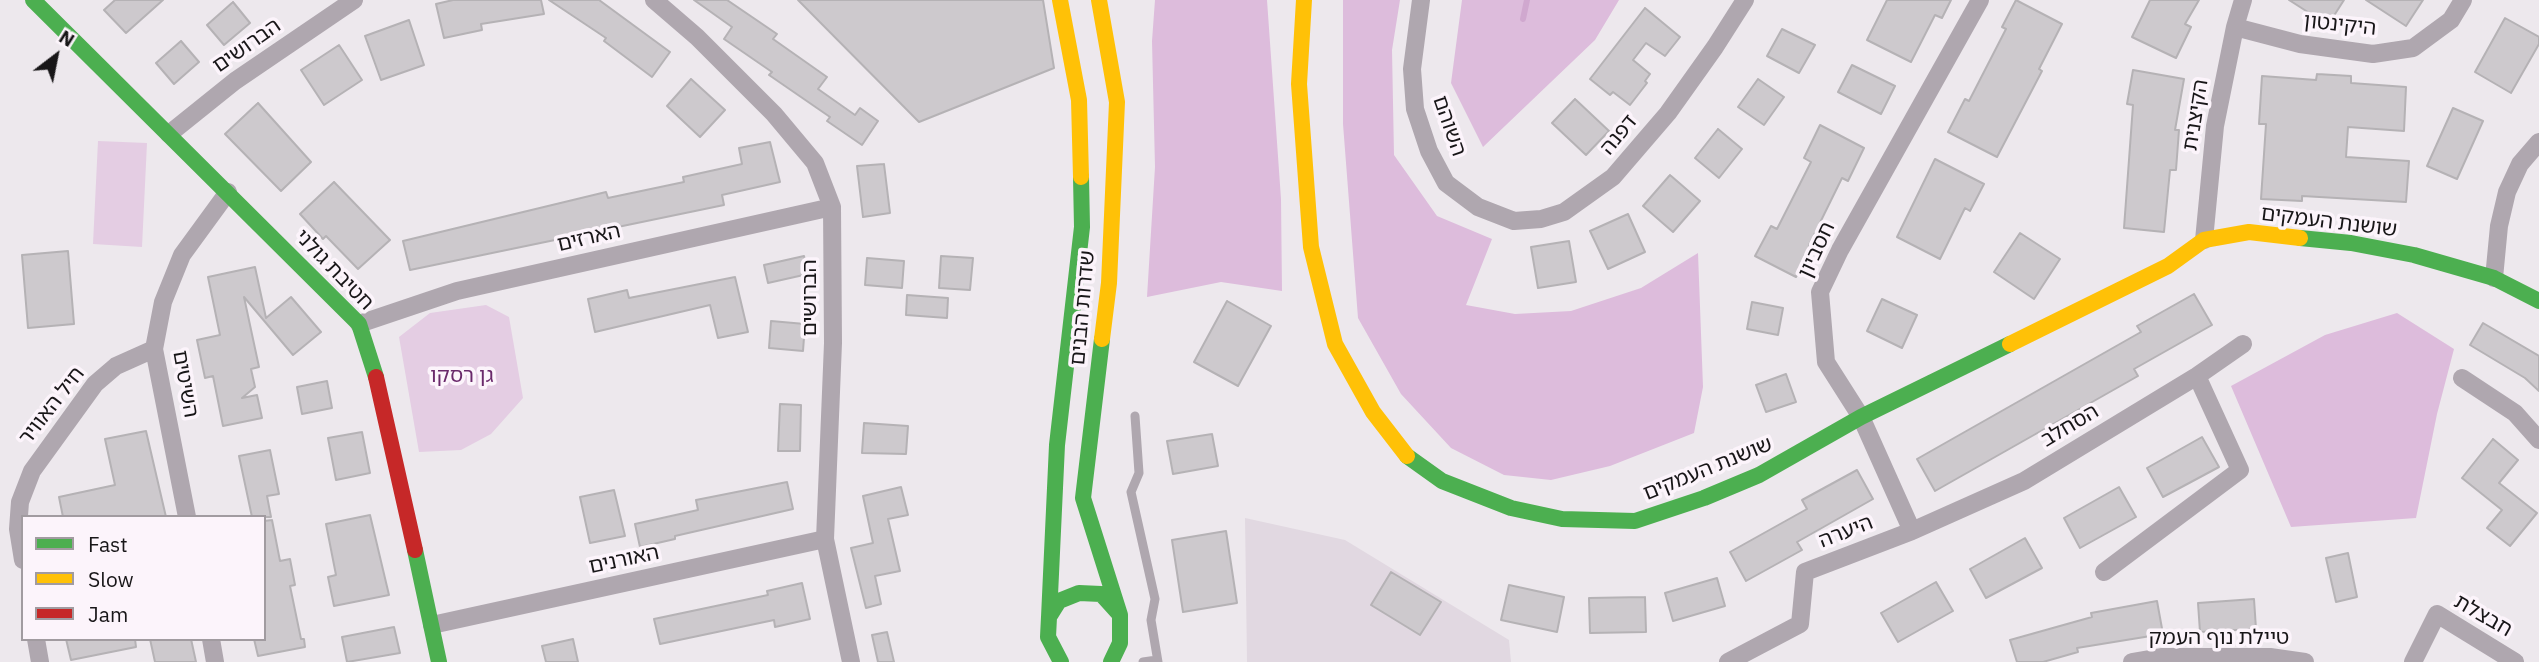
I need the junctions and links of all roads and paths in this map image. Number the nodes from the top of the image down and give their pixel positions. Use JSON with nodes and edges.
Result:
{"nodes":[{"id":1,"x":33,"y":0,"type":"edge"},
{"id":2,"x":354,"y":0,"type":"edge"},
{"id":3,"x":654,"y":0,"type":"edge"},
{"id":4,"x":1060,"y":0,"type":"edge"},
{"id":5,"x":1099,"y":0,"type":"edge"},
{"id":6,"x":1304,"y":0,"type":"edge"},
{"id":7,"x":1421,"y":0,"type":"edge"},
{"id":8,"x":1745,"y":0,"type":"edge"},
{"id":9,"x":1980,"y":0,"type":"edge"},
{"id":10,"x":2243,"y":0,"type":"edge"},
{"id":11,"x":2463,"y":0,"type":"edge"},
{"id":12,"x":2235,"y":27,"type":"junction"},
{"id":13,"x":169,"y":134,"type":"junction"},
{"id":14,"x":2539,"y":142,"type":"edge"},
{"id":15,"x":228,"y":192,"type":"junction"},
{"id":16,"x":832,"y":207,"type":"junction"},
{"id":17,"x":1478,"y":207,"type":"joint"},
{"id":18,"x":2204,"y":240,"type":"junction"},
{"id":19,"x":2494,"y":278,"type":"junction"},
{"id":20,"x":2539,"y":301,"type":"edge"},
{"id":21,"x":359,"y":324,"type":"junction"},
{"id":22,"x":2243,"y":344,"type":"dead end"},
{"id":23,"x":155,"y":349,"type":"junction"},
{"id":24,"x":2197,"y":376,"type":"junction"},
{"id":25,"x":2462,"y":378,"type":"dead end"},
{"id":26,"x":1135,"y":416,"type":"dead end"},
{"id":27,"x":1861,"y":417,"type":"junction"},
{"id":28,"x":2539,"y":440,"type":"edge"},
{"id":29,"x":187,"y":515,"type":"edge"},
{"id":30,"x":1912,"y":531,"type":"junction"},
{"id":31,"x":825,"y":539,"type":"junction"},
{"id":32,"x":21,"y":548,"type":"edge"},
{"id":33,"x":2104,"y":572,"type":"dead end"},
{"id":34,"x":1120,"y":615,"type":"junction"},
{"id":35,"x":1049,"y":617,"type":"junction"},
{"id":36,"x":432,"y":625,"type":"junction"},
{"id":37,"x":36,"y":641,"type":"edge"},
{"id":38,"x":211,"y":641,"type":"edge"},
{"id":39,"x":1117,"y":660,"type":"edge"},
{"id":40,"x":1157,"y":661,"type":"edge"},
{"id":41,"x":40,"y":662,"type":"edge"},
{"id":42,"x":215,"y":662,"type":"edge"},
{"id":43,"x":439,"y":662,"type":"edge"},
{"id":44,"x":851,"y":662,"type":"edge"},
{"id":45,"x":1061,"y":662,"type":"edge"},
{"id":46,"x":1143,"y":662,"type":"edge"},
{"id":47,"x":1728,"y":662,"type":"edge"},
{"id":48,"x":2132,"y":662,"type":"edge"},
{"id":49,"x":2305,"y":662,"type":"edge"},
{"id":50,"x":2413,"y":662,"type":"edge"},
{"id":51,"x":2515,"y":662,"type":"edge"}],
"edges":[{"from":1,"to":13,"type":"street","name":"חטיבת גולני"},
{"from":2,"to":13,"type":"street","name":"הברושים"},
{"from":3,"to":16,"type":"street","name":"הברושים"},
{"from":4,"to":35,"type":"street","name":"שדרות הבנים"},
{"from":5,"to":34,"type":"street","name":"שדרות הבנים"},
{"from":6,"to":27,"type":"street","name":"שושנת העמקים"},
{"from":7,"to":17,"type":"street","name":"השוהם"},
{"from":8,"to":17,"type":"street","name":"דפנה"},
{"from":9,"to":27,"type":"street","name":"חסביון"},
{"from":10,"to":12,"type":"street","name":"הקיצנית"},
{"from":11,"to":12,"type":"street","name":"היקינטון"},
{"from":12,"to":18,"type":"street","name":"הקיצנית"},
{"from":13,"to":15,"type":"street","name":"חטיבת גולני"},
{"from":14,"to":19,"type":"street"},
{"from":15,"to":21,"type":"street","name":"חטיבת גולני"},
{"from":15,"to":23,"type":"street","name":"השיטים"},
{"from":16,"to":21,"type":"street","name":"הארזים"},
{"from":16,"to":31,"type":"street","name":"הברושים"},
{"from":18,"to":19,"type":"street","name":"שושנת העמקים"},
{"from":18,"to":27,"type":"street","name":"שושנת העמקים"},
{"from":19,"to":20,"type":"street","name":"שושנת העמקים"},
{"from":21,"to":36,"type":"street","name":"חטיבת גולני"},
{"from":22,"to":24,"type":"street","name":"הסחלב"},
{"from":23,"to":29,"type":"street","name":"השיטים"},
{"from":23,"to":32,"type":"street","name":"חיל האוויר"},
{"from":24,"to":30,"type":"street","name":"הסחלב"},
{"from":24,"to":33,"type":"street"},
{"from":25,"to":28,"type":"street"},
{"from":26,"to":40,"type":"lane"},
{"from":27,"to":30,"type":"street","name":"חסביון"},
{"from":30,"to":47,"type":"street","name":"היערה"},
{"from":31,"to":36,"type":"street","name":"האורנים"},
{"from":31,"to":44,"type":"street","name":"הברושים"},
{"from":34,"to":35,"type":"street"},
{"from":34,"to":39,"type":"street"},
{"from":35,"to":45,"type":"street","name":"שדרות הבנים"},
{"from":36,"to":43,"type":"street","name":"חטיבת גולני"},
{"from":37,"to":41,"type":"street"},
{"from":38,"to":42,"type":"street"},
{"from":40,"to":46,"type":"lane"},
{"from":48,"to":49,"type":"street","name":"טיילת נוף העמק"},
{"from":50,"to":51,"type":"street","name":"חבצלת"}]}
